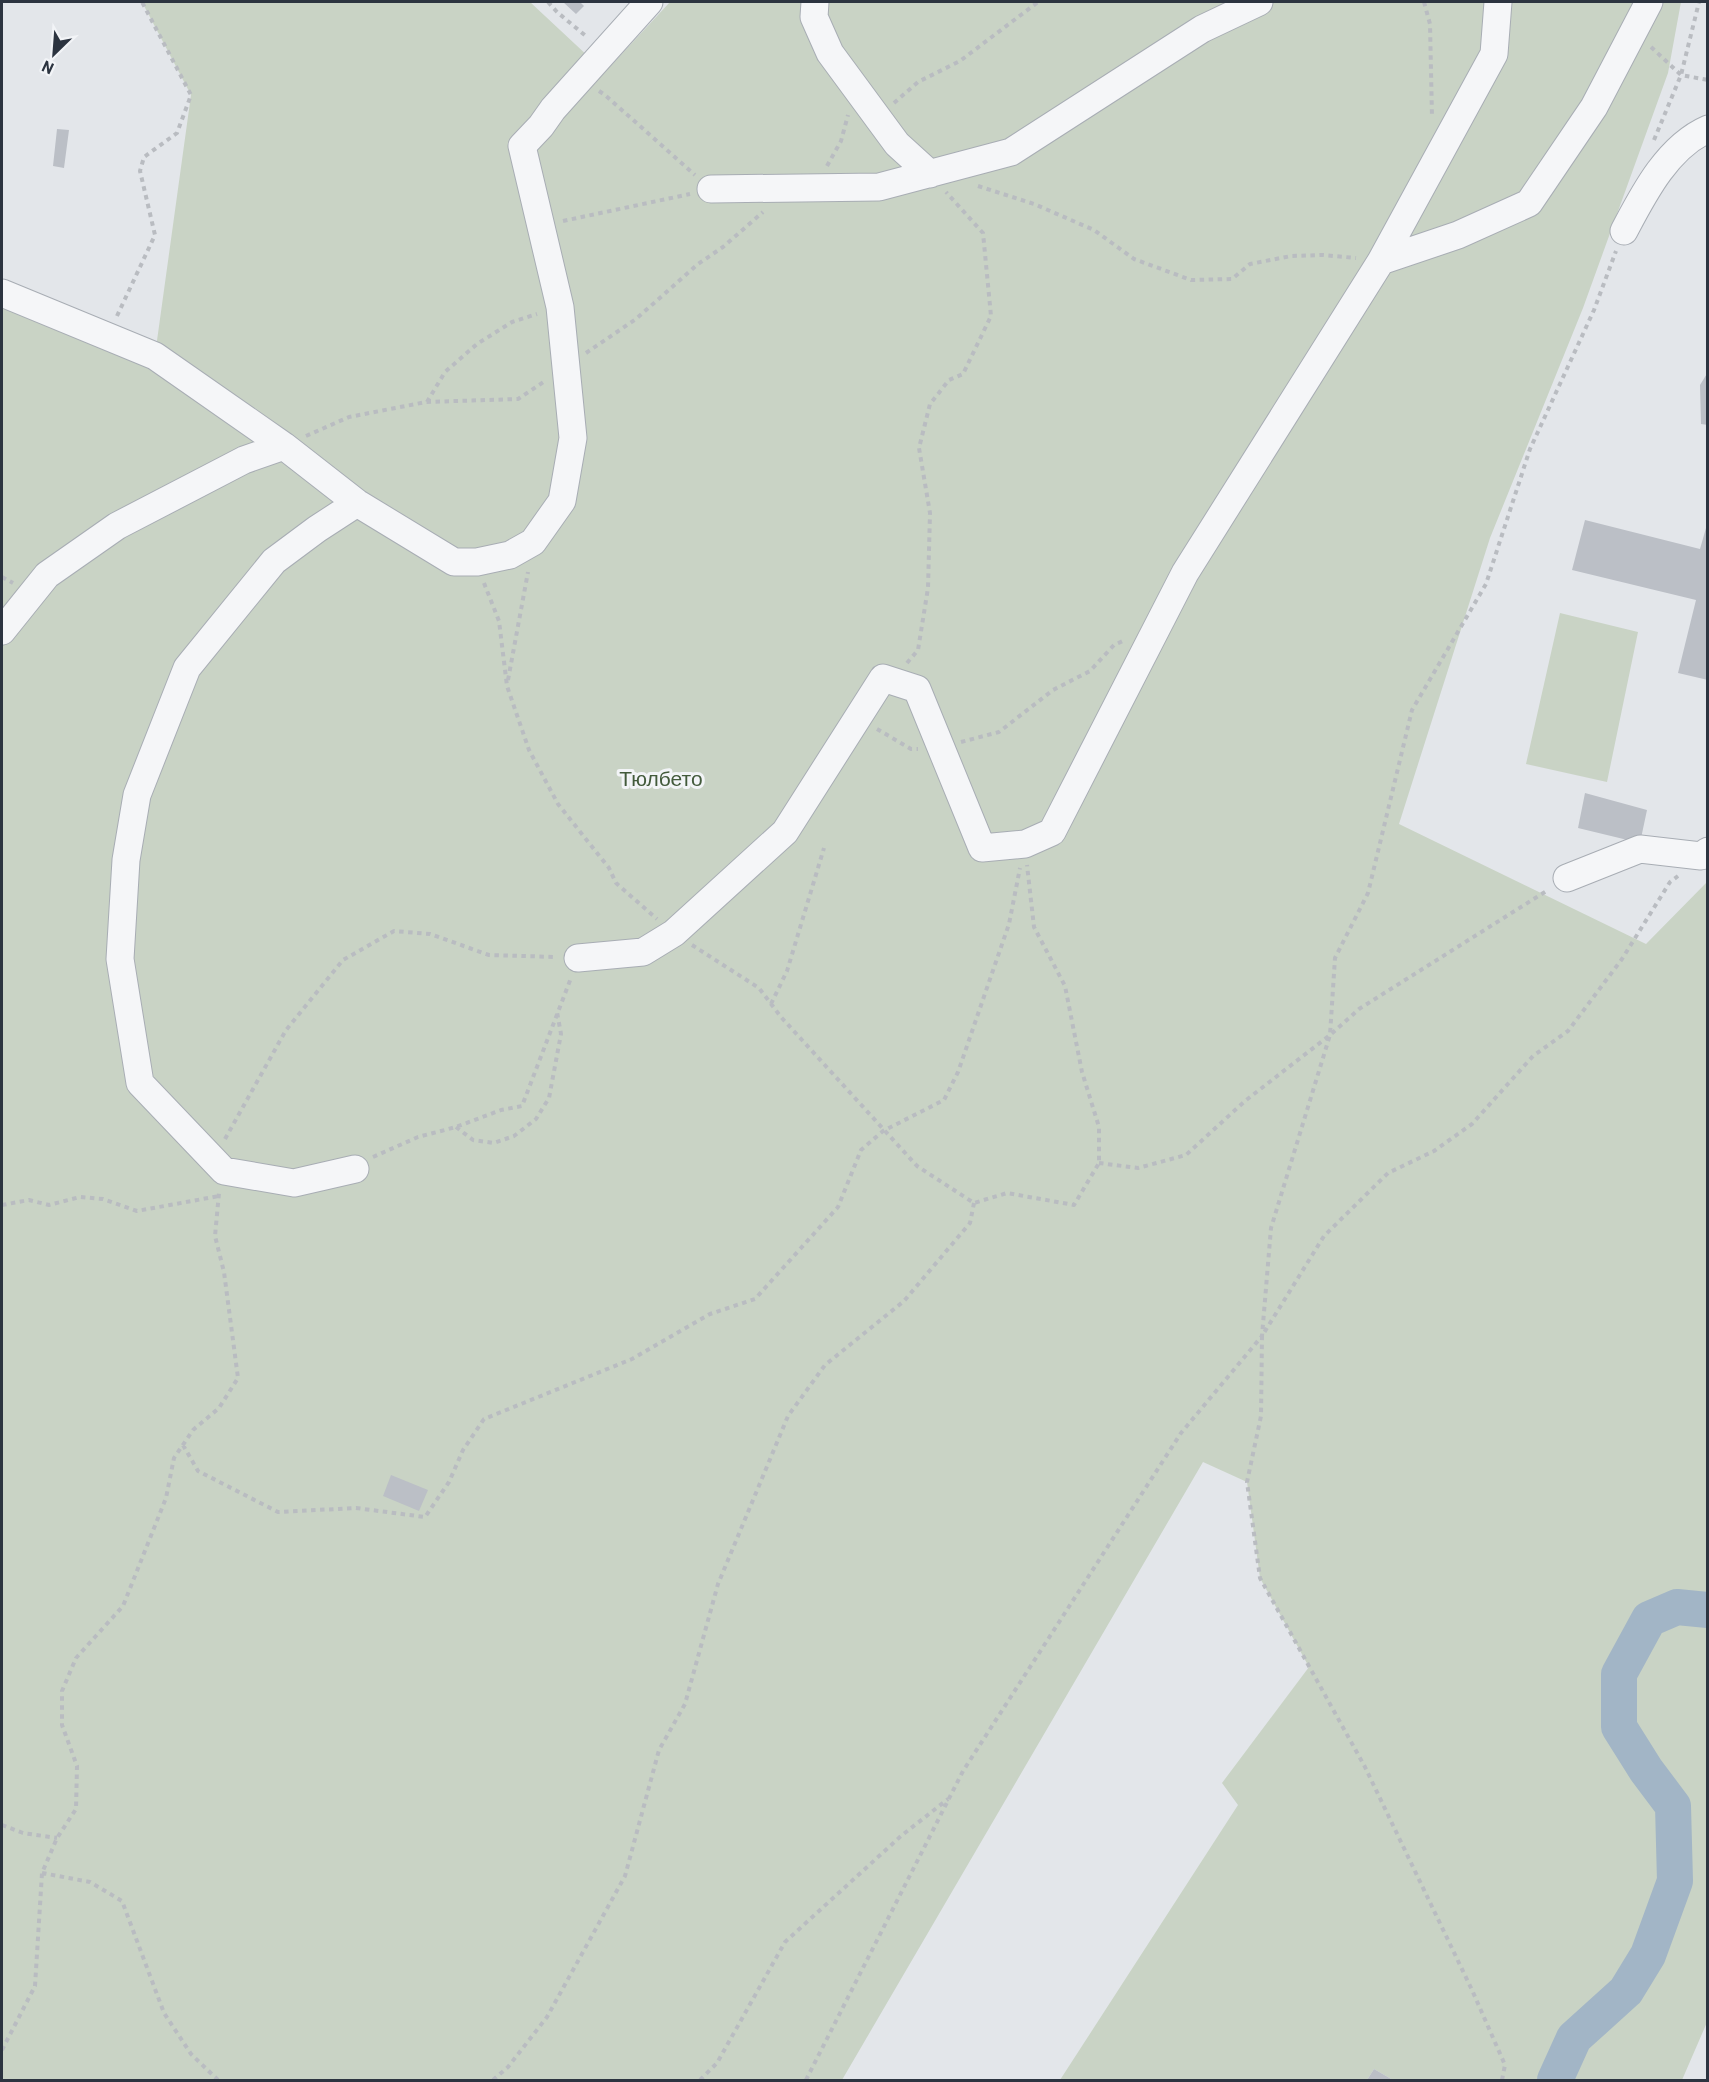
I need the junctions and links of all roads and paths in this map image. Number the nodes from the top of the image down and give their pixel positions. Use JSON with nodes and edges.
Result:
{"nodes":[{"id":1,"x":142,"y":2,"type":"edge"},
{"id":2,"x":548,"y":2,"type":"edge"},
{"id":3,"x":649,"y":2,"type":"edge"},
{"id":4,"x":815,"y":2,"type":"edge"},
{"id":5,"x":1038,"y":2,"type":"edge"},
{"id":6,"x":1259,"y":2,"type":"edge"},
{"id":7,"x":1424,"y":2,"type":"edge"},
{"id":8,"x":1498,"y":2,"type":"edge"},
{"id":9,"x":1649,"y":2,"type":"edge"},
{"id":10,"x":1699,"y":2,"type":"edge"},
{"id":11,"x":1633,"y":30,"type":"junction"},
{"id":12,"x":603,"y":52,"type":"junction"},
{"id":13,"x":846,"y":75,"type":"junction"},
{"id":14,"x":1681,"y":75,"type":"junction"},
{"id":15,"x":1707,"y":80,"type":"edge"},
{"id":16,"x":596,"y":90,"type":"dead end"},
{"id":17,"x":877,"y":117,"type":"junction"},
{"id":18,"x":1432,"y":126,"type":"dead end"},
{"id":19,"x":1707,"y":129,"type":"edge"},
{"id":20,"x":1652,"y":145,"type":"dead end"},
{"id":21,"x":935,"y":172,"type":"junction"},
{"id":22,"x":802,"y":187,"type":"junction"},
{"id":23,"x":711,"y":189,"type":"junction"},
{"id":24,"x":768,"y":208,"type":"dead end"},
{"id":25,"x":541,"y":226,"type":"junction"},
{"id":26,"x":1624,"y":231,"type":"joint"},
{"id":27,"x":1382,"y":261,"type":"junction"},
{"id":28,"x":2,"y":293,"type":"edge"},
{"id":29,"x":560,"y":307,"type":"junction"},
{"id":30,"x":107,"y":336,"type":"junction"},
{"id":31,"x":566,"y":367,"type":"junction"},
{"id":32,"x":426,"y":402,"type":"junction"},
{"id":33,"x":284,"y":446,"type":"junction"},
{"id":34,"x":357,"y":503,"type":"junction"},
{"id":35,"x":533,"y":542,"type":"junction"},
{"id":36,"x":477,"y":562,"type":"junction"},
{"id":37,"x":1157,"y":627,"type":"junction"},
{"id":38,"x":2,"y":631,"type":"edge"},
{"id":39,"x":892,"y":681,"type":"junction"},
{"id":40,"x":507,"y":686,"type":"junction"},
{"id":41,"x":858,"y":717,"type":"junction"},
{"id":42,"x":940,"y":747,"type":"junction"},
{"id":43,"x":1025,"y":844,"type":"junction"},
{"id":44,"x":824,"y":848,"type":"dead end"},
{"id":45,"x":1704,"y":854,"type":"edge"},
{"id":46,"x":1567,"y":878,"type":"joint"},
{"id":47,"x":674,"y":933,"type":"junction"},
{"id":48,"x":578,"y":958,"type":"junction"},
{"id":49,"x":771,"y":1004,"type":"junction"},
{"id":50,"x":557,"y":1011,"type":"junction"},
{"id":51,"x":1330,"y":1035,"type":"junction"},
{"id":52,"x":456,"y":1127,"type":"junction"},
{"id":53,"x":883,"y":1131,"type":"junction"},
{"id":54,"x":1099,"y":1163,"type":"junction"},
{"id":55,"x":355,"y":1170,"type":"joint"},
{"id":56,"x":221,"y":1181,"type":"junction"},
{"id":57,"x":974,"y":1203,"type":"junction"},
{"id":58,"x":2,"y":1205,"type":"edge"},
{"id":59,"x":1262,"y":1336,"type":"junction"},
{"id":60,"x":183,"y":1445,"type":"junction"},
{"id":61,"x":951,"y":1797,"type":"junction"},
{"id":62,"x":2,"y":1825,"type":"edge"},
{"id":63,"x":57,"y":1838,"type":"junction"},
{"id":64,"x":42,"y":1874,"type":"junction"},
{"id":65,"x":2,"y":2050,"type":"edge"},
{"id":66,"x":218,"y":2080,"type":"edge"},
{"id":67,"x":493,"y":2080,"type":"edge"},
{"id":68,"x":700,"y":2080,"type":"edge"},
{"id":69,"x":806,"y":2080,"type":"edge"},
{"id":70,"x":1502,"y":2080,"type":"edge"}],
"edges":[{"from":1,"to":30,"type":"path"},
{"from":2,"to":12,"type":"path"},
{"from":3,"to":12,"type":"street"},
{"from":4,"to":13,"type":"street"},
{"from":5,"to":17,"type":"path"},
{"from":6,"to":21,"type":"street"},
{"from":7,"to":18,"type":"path"},
{"from":8,"to":27,"type":"street"},
{"from":9,"to":11,"type":"street"},
{"from":10,"to":14,"type":"path"},
{"from":11,"to":14,"type":"path"},
{"from":11,"to":27,"type":"street"},
{"from":12,"to":25,"type":"street"},
{"from":13,"to":17,"type":"street"},
{"from":13,"to":22,"type":"path"},
{"from":14,"to":15,"type":"path"},
{"from":14,"to":20,"type":"path"},
{"from":16,"to":23,"type":"path"},
{"from":17,"to":21,"type":"street"},
{"from":19,"to":26,"type":"street"},
{"from":21,"to":22,"type":"street"},
{"from":21,"to":27,"type":"path"},
{"from":21,"to":39,"type":"path"},
{"from":22,"to":23,"type":"street"},
{"from":23,"to":25,"type":"path"},
{"from":24,"to":31,"type":"path"},
{"from":25,"to":29,"type":"street"},
{"from":26,"to":51,"type":"path"},
{"from":27,"to":37,"type":"street"},
{"from":28,"to":30,"type":"street"},
{"from":29,"to":31,"type":"street"},
{"from":29,"to":32,"type":"path"},
{"from":30,"to":33,"type":"street"},
{"from":31,"to":32,"type":"path"},
{"from":31,"to":35,"type":"street"},
{"from":32,"to":33,"type":"path"},
{"from":33,"to":34,"type":"street"},
{"from":33,"to":38,"type":"street"},
{"from":34,"to":36,"type":"street"},
{"from":34,"to":56,"type":"street"},
{"from":35,"to":36,"type":"street"},
{"from":35,"to":40,"type":"path"},
{"from":36,"to":40,"type":"path"},
{"from":37,"to":42,"type":"path"},
{"from":37,"to":43,"type":"street"},
{"from":39,"to":41,"type":"street"},
{"from":39,"to":42,"type":"street"},
{"from":40,"to":47,"type":"path"},
{"from":41,"to":42,"type":"path"},
{"from":41,"to":47,"type":"street"},
{"from":42,"to":43,"type":"street"},
{"from":43,"to":53,"type":"path"},
{"from":43,"to":54,"type":"path"},
{"from":44,"to":49,"type":"path"},
{"from":45,"to":46,"type":"street"},
{"from":45,"to":59,"type":"path"},
{"from":46,"to":51,"type":"path"},
{"from":47,"to":48,"type":"street"},
{"from":47,"to":49,"type":"path"},
{"from":48,"to":50,"type":"path"},
{"from":48,"to":56,"type":"path"},
{"from":49,"to":53,"type":"path"},
{"from":50,"to":52,"type":"path"},
{"from":50,"to":52,"type":"path"},
{"from":51,"to":54,"type":"path"},
{"from":51,"to":59,"type":"path"},
{"from":52,"to":55,"type":"path"},
{"from":53,"to":57,"type":"path"},
{"from":53,"to":60,"type":"path"},
{"from":54,"to":57,"type":"path"},
{"from":55,"to":56,"type":"street"},
{"from":56,"to":58,"type":"path"},
{"from":56,"to":60,"type":"path"},
{"from":57,"to":67,"type":"path"},
{"from":59,"to":61,"type":"path"},
{"from":59,"to":70,"type":"path"},
{"from":60,"to":63,"type":"path"},
{"from":61,"to":68,"type":"path"},
{"from":61,"to":69,"type":"path"},
{"from":62,"to":63,"type":"path"},
{"from":63,"to":64,"type":"path"},
{"from":64,"to":65,"type":"path"},
{"from":64,"to":66,"type":"path"}]}
